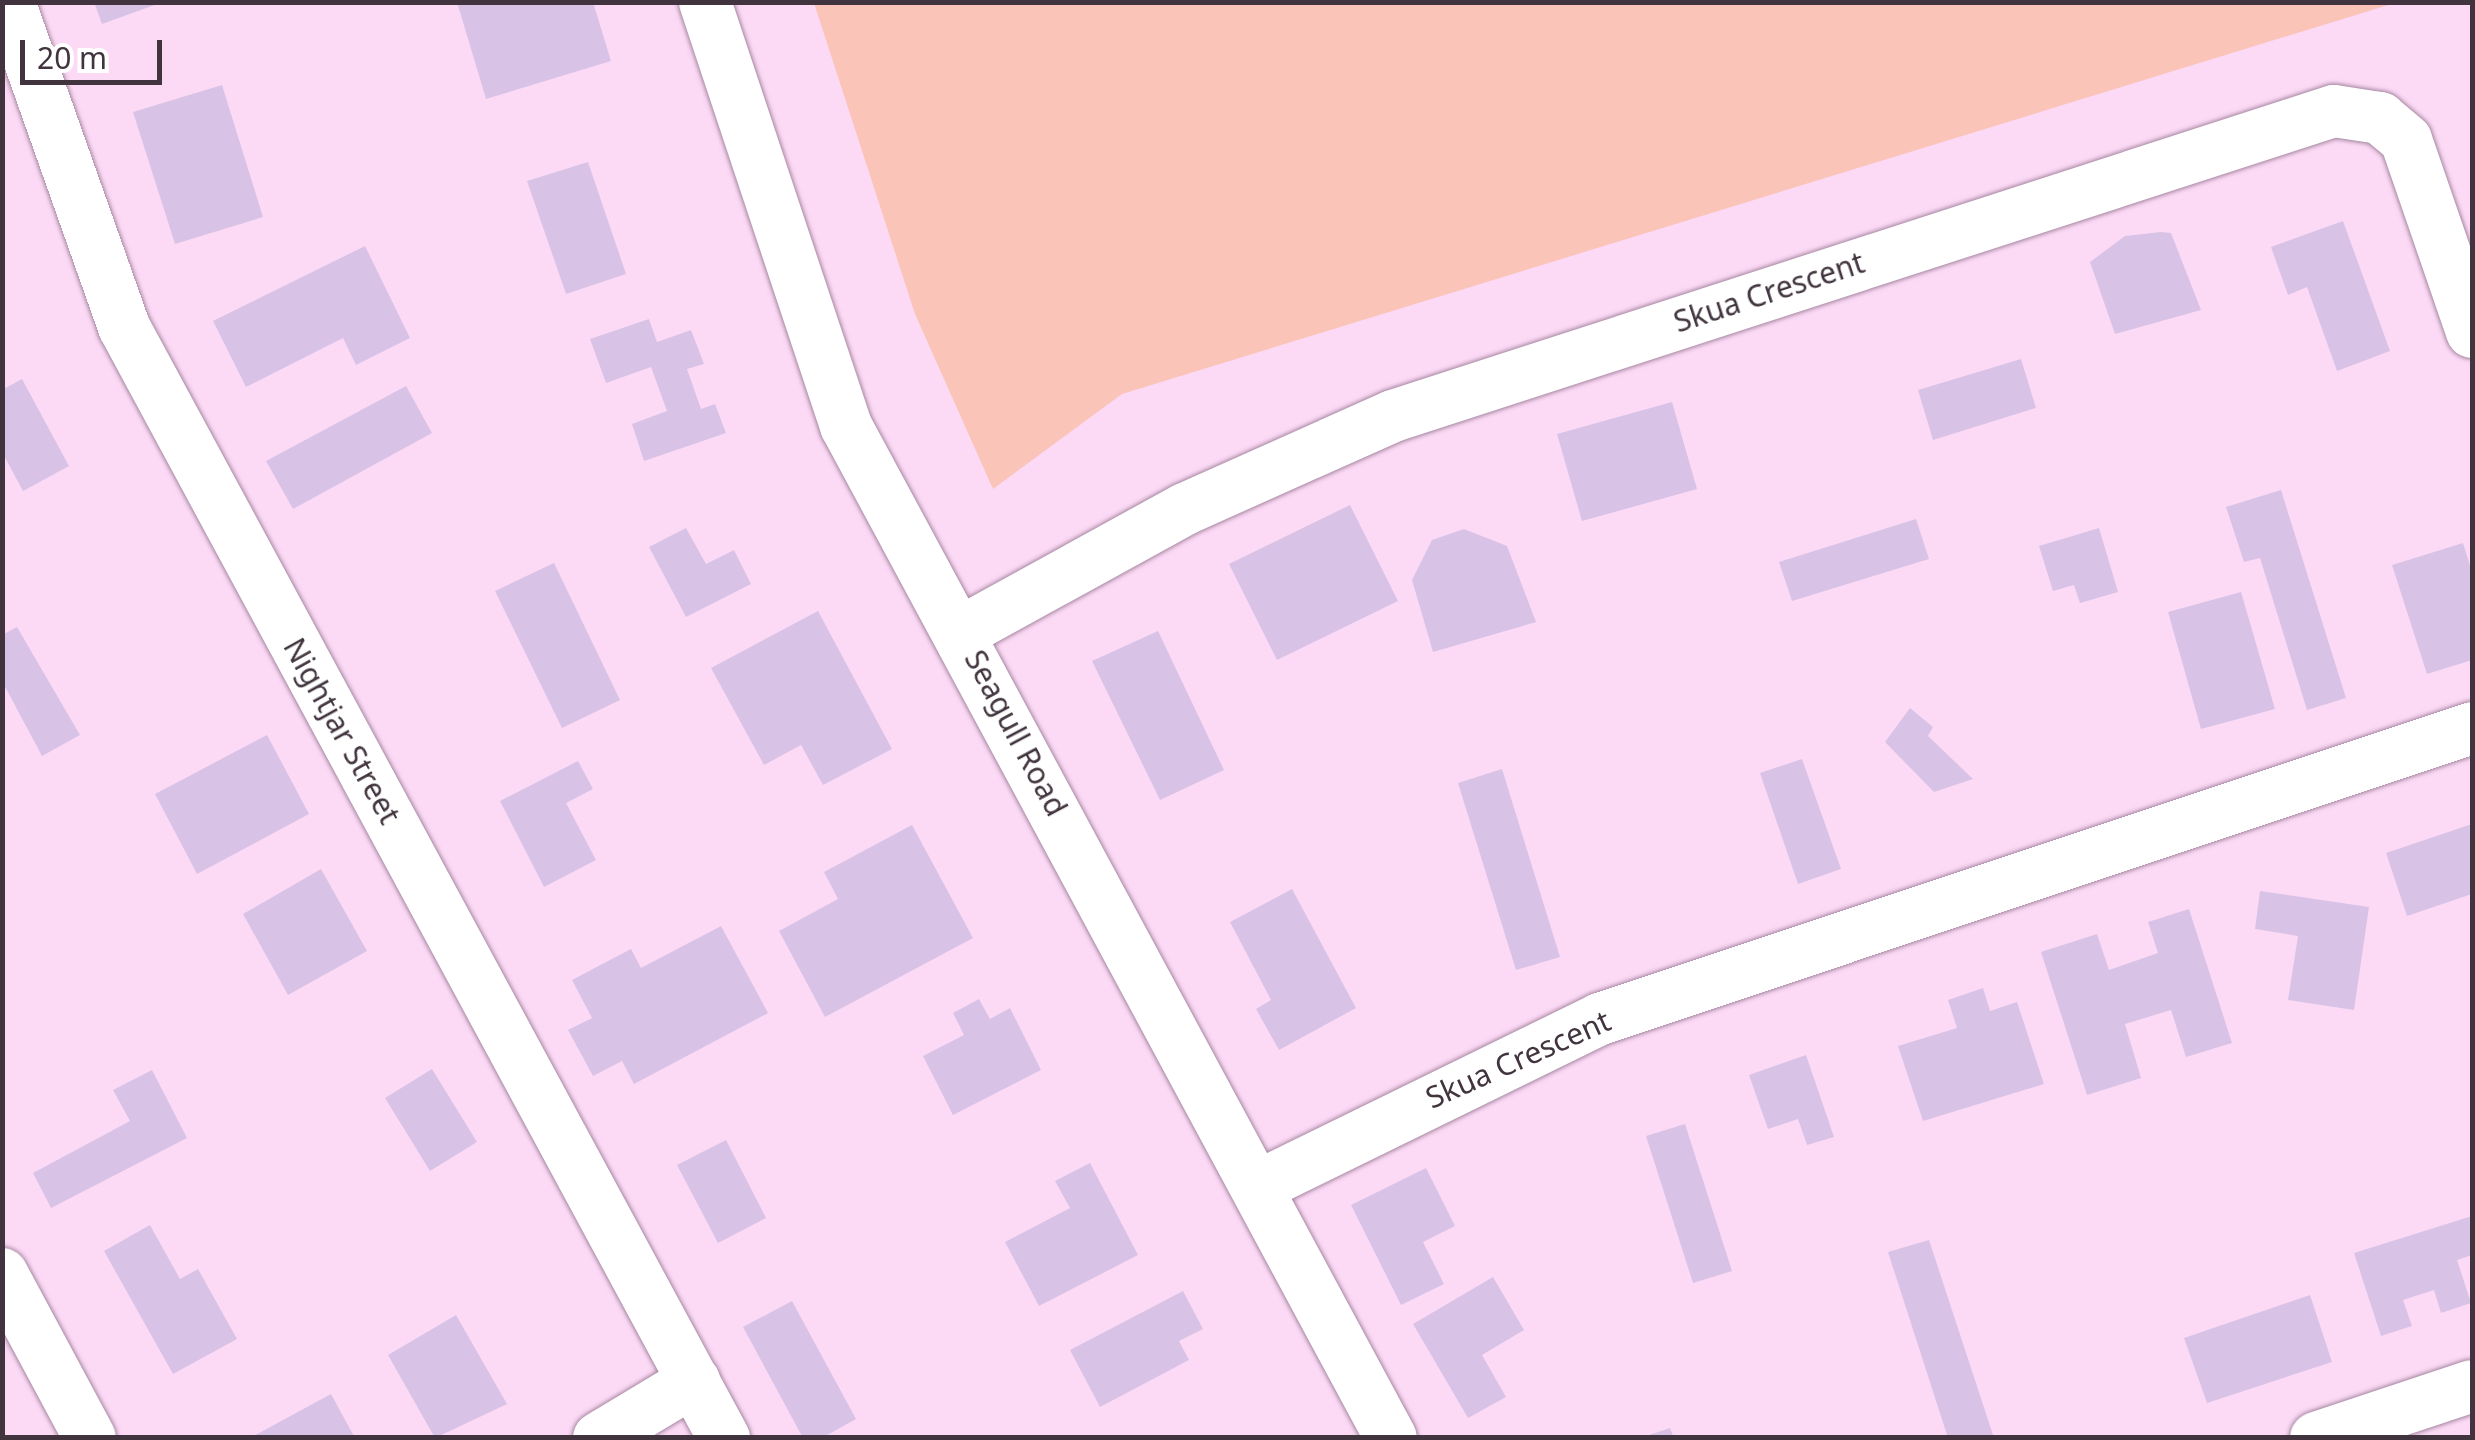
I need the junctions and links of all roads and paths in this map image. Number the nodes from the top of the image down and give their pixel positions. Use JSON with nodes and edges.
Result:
{"nodes":[{"id":1,"x":9,"y":2,"type":"edge"},
{"id":2,"x":705,"y":2,"type":"edge"},
{"id":3,"x":2472,"y":332,"type":"edge"},
{"id":4,"x":962,"y":631,"type":"junction"},
{"id":5,"x":2472,"y":728,"type":"edge"},
{"id":6,"x":1256,"y":1186,"type":"junction"},
{"id":7,"x":2,"y":1274,"type":"edge"},
{"id":8,"x":694,"y":1382,"type":"junction"},
{"id":9,"x":2472,"y":1386,"type":"edge"},
{"id":10,"x":90,"y":1438,"type":"edge"},
{"id":11,"x":598,"y":1438,"type":"edge"},
{"id":12,"x":724,"y":1438,"type":"edge"},
{"id":13,"x":1391,"y":1438,"type":"edge"},
{"id":14,"x":2316,"y":1438,"type":"edge"}],
"edges":[{"from":1,"to":8,"type":"street","name":"Nightjar Street"},
{"from":2,"to":4,"type":"street","name":"Seagull Road"},
{"from":3,"to":4,"type":"street","name":"Skua Crescent"},
{"from":4,"to":6,"type":"street","name":"Seagull Road"},
{"from":5,"to":6,"type":"street","name":"Skua Crescent"},
{"from":6,"to":13,"type":"street","name":"Seagull Road"},
{"from":7,"to":10,"type":"street"},
{"from":8,"to":11,"type":"street"},
{"from":8,"to":12,"type":"street","name":"Nightjar Street"},
{"from":9,"to":14,"type":"street"}]}
